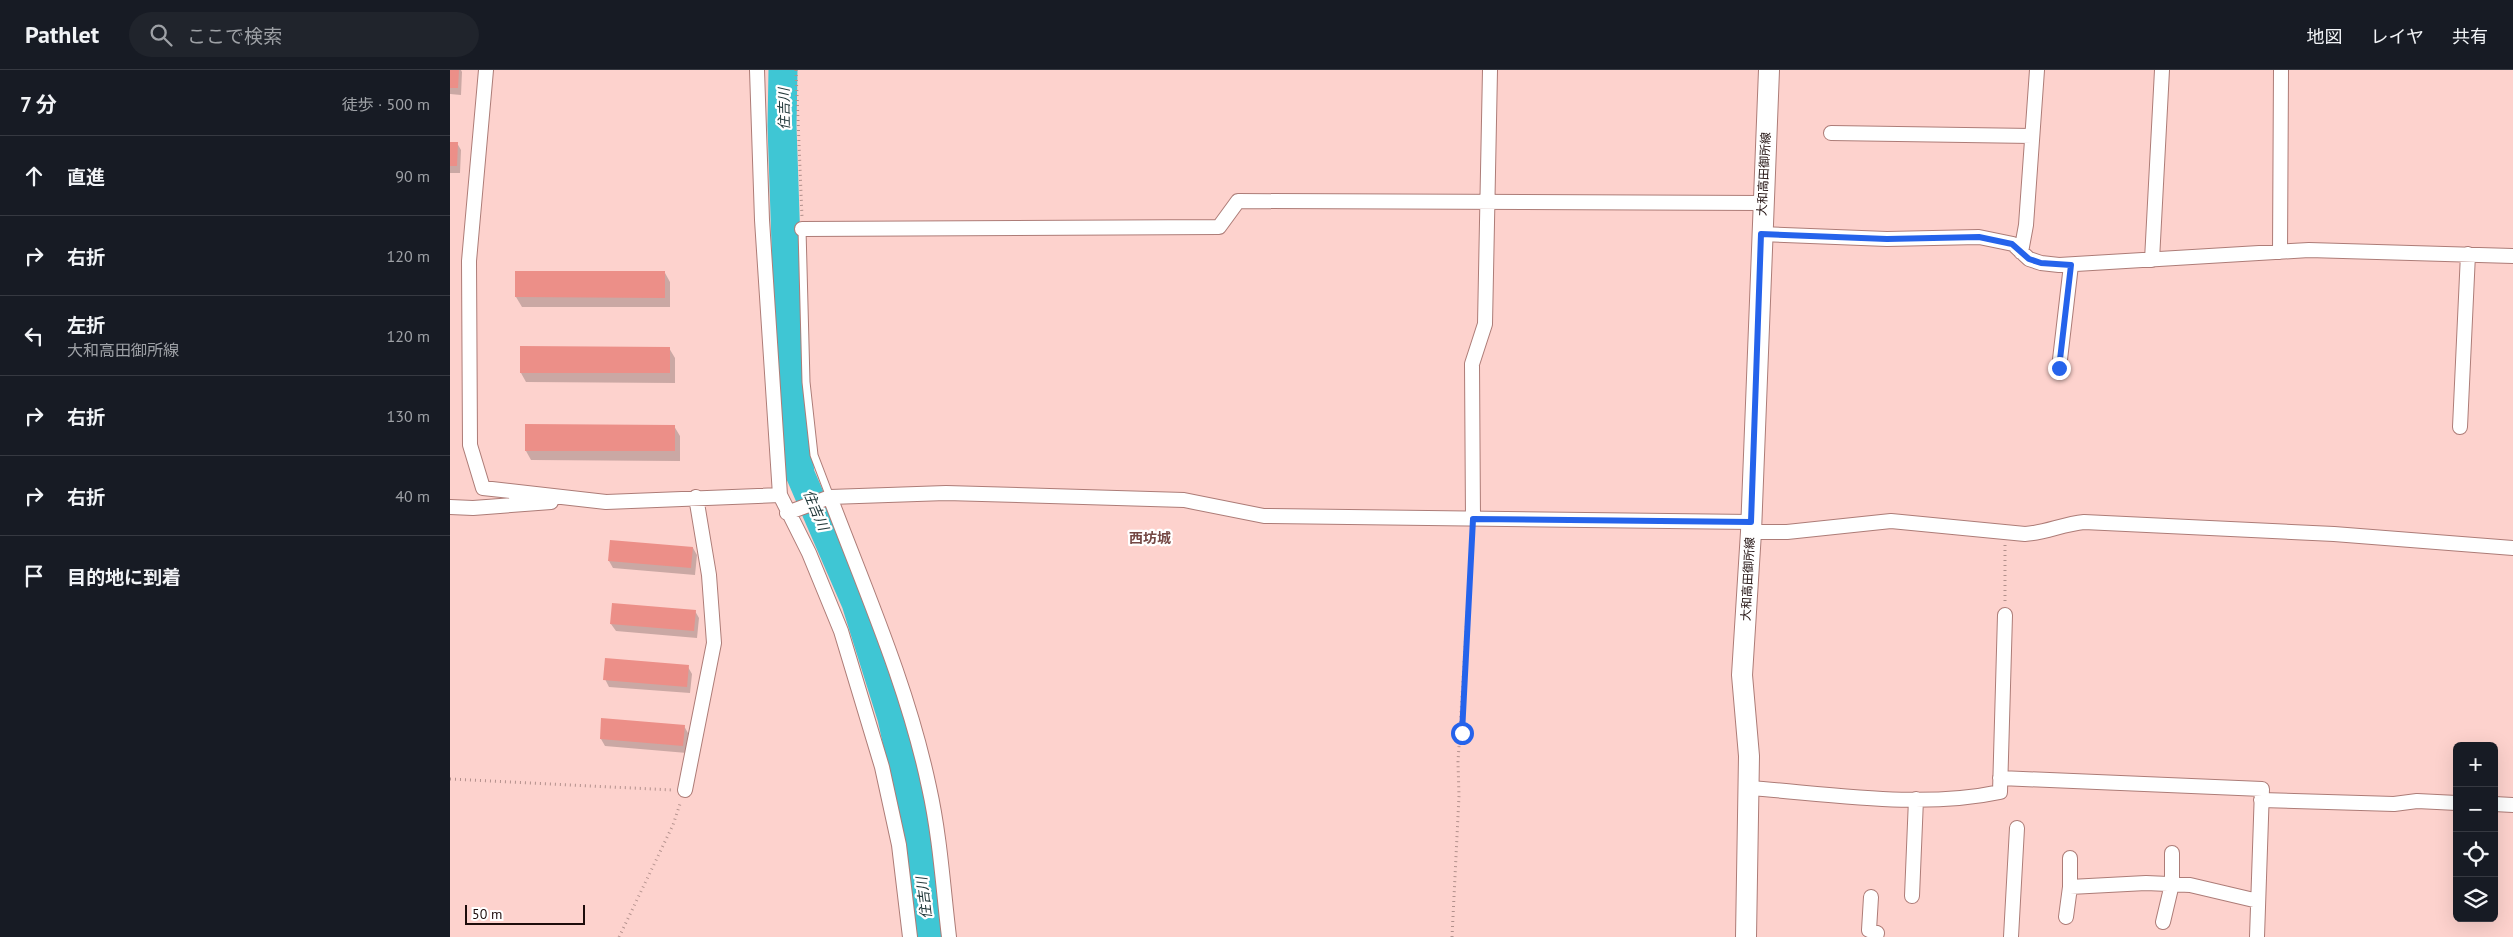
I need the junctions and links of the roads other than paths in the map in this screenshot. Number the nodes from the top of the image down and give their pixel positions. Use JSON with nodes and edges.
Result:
{"nodes":[{"id":1,"x":486,"y":70,"type":"edge"},
{"id":2,"x":757,"y":70,"type":"edge"},
{"id":3,"x":1490,"y":70,"type":"edge"},
{"id":4,"x":1769,"y":70,"type":"edge"},
{"id":5,"x":2037,"y":70,"type":"edge"},
{"id":6,"x":2162,"y":70,"type":"edge"},
{"id":7,"x":2281,"y":70,"type":"edge"},
{"id":8,"x":1832,"y":133,"type":"dead end"},
{"id":9,"x":2032,"y":136,"type":"junction"},
{"id":10,"x":1486,"y":202,"type":"junction"},
{"id":11,"x":1763,"y":203,"type":"junction"},
{"id":12,"x":802,"y":229,"type":"joint"},
{"id":13,"x":1761,"y":234,"type":"junction"},
{"id":14,"x":2021,"y":252,"type":"junction"},
{"id":15,"x":2280,"y":252,"type":"junction"},
{"id":16,"x":2468,"y":254,"type":"junction"},
{"id":17,"x":2513,"y":256,"type":"edge"},
{"id":18,"x":2152,"y":260,"type":"junction"},
{"id":19,"x":2071,"y":265,"type":"junction"},
{"id":20,"x":2059,"y":368,"type":"dead end"},
{"id":21,"x":2460,"y":427,"type":"dead end"},
{"id":22,"x":780,"y":495,"type":"junction"},
{"id":23,"x":696,"y":497,"type":"junction"},
{"id":24,"x":830,"y":497,"type":"junction"},
{"id":25,"x":579,"y":500,"type":"junction"},
{"id":26,"x":450,"y":508,"type":"edge"},
{"id":27,"x":787,"y":513,"type":"junction"},
{"id":28,"x":1473,"y":519,"type":"junction"},
{"id":29,"x":1751,"y":527,"type":"junction"},
{"id":30,"x":2513,"y":548,"type":"edge"},
{"id":31,"x":2005,"y":614,"type":"road end"},
{"id":32,"x":2000,"y":778,"type":"junction"},
{"id":33,"x":1750,"y":788,"type":"junction"},
{"id":34,"x":685,"y":790,"type":"road end"},
{"id":35,"x":1916,"y":798,"type":"junction"},
{"id":36,"x":2261,"y":800,"type":"junction"},
{"id":37,"x":2453,"y":803,"type":"edge"},
{"id":38,"x":2498,"y":804,"type":"edge"},
{"id":39,"x":2513,"y":805,"type":"edge"},
{"id":40,"x":2017,"y":828,"type":"dead end"},
{"id":41,"x":2172,"y":853,"type":"dead end"},
{"id":42,"x":2070,"y":858,"type":"dead end"},
{"id":43,"x":2172,"y":884,"type":"junction"},
{"id":44,"x":2070,"y":888,"type":"junction"},
{"id":45,"x":1912,"y":896,"type":"dead end"},
{"id":46,"x":1871,"y":897,"type":"dead end"},
{"id":47,"x":2258,"y":901,"type":"junction"},
{"id":48,"x":2066,"y":917,"type":"dead end"},
{"id":49,"x":2163,"y":922,"type":"dead end"},
{"id":50,"x":910,"y":937,"type":"edge"},
{"id":51,"x":950,"y":937,"type":"edge"},
{"id":52,"x":1746,"y":937,"type":"edge"},
{"id":53,"x":1876,"y":937,"type":"edge"},
{"id":54,"x":2011,"y":937,"type":"edge"},
{"id":55,"x":2257,"y":937,"type":"edge"}],
"edges":[{"from":1,"to":25,"type":"street"},
{"from":2,"to":22,"type":"street"},
{"from":3,"to":10,"type":"street"},
{"from":4,"to":11,"type":"main road","name":"大和高田御所線"},
{"from":5,"to":9,"type":"street"},
{"from":6,"to":18,"type":"street"},
{"from":7,"to":15,"type":"street"},
{"from":8,"to":9,"type":"street"},
{"from":9,"to":14,"type":"street"},
{"from":10,"to":11,"type":"street"},
{"from":10,"to":12,"type":"street"},
{"from":10,"to":28,"type":"street"},
{"from":11,"to":13,"type":"main road","name":"大和高田御所線"},
{"from":12,"to":24,"type":"lane"},
{"from":13,"to":14,"type":"street"},
{"from":13,"to":29,"type":"main road","name":"大和高田御所線"},
{"from":14,"to":19,"type":"street"},
{"from":15,"to":16,"type":"street"},
{"from":15,"to":18,"type":"street"},
{"from":16,"to":17,"type":"street"},
{"from":16,"to":21,"type":"street"},
{"from":18,"to":19,"type":"street"},
{"from":19,"to":20,"type":"street"},
{"from":22,"to":23,"type":"street"},
{"from":22,"to":27,"type":"street"},
{"from":23,"to":25,"type":"street"},
{"from":23,"to":34,"type":"street"},
{"from":24,"to":27,"type":"street"},
{"from":24,"to":28,"type":"street"},
{"from":24,"to":51,"type":"street"},
{"from":25,"to":26,"type":"street"},
{"from":27,"to":50,"type":"street"},
{"from":28,"to":29,"type":"street"},
{"from":29,"to":30,"type":"street"},
{"from":29,"to":33,"type":"main road","name":"大和高田御所線"},
{"from":31,"to":32,"type":"street"},
{"from":32,"to":35,"type":"street"},
{"from":32,"to":36,"type":"street"},
{"from":33,"to":35,"type":"street"},
{"from":33,"to":52,"type":"main road","name":"大和高田御所線"},
{"from":35,"to":45,"type":"street"},
{"from":36,"to":37,"type":"street"},
{"from":36,"to":47,"type":"street"},
{"from":38,"to":39,"type":"street"},
{"from":40,"to":54,"type":"street"},
{"from":41,"to":43,"type":"street"},
{"from":42,"to":44,"type":"street"},
{"from":43,"to":44,"type":"street"},
{"from":43,"to":47,"type":"street"},
{"from":43,"to":49,"type":"street"},
{"from":44,"to":48,"type":"street"},
{"from":46,"to":53,"type":"street"},
{"from":47,"to":55,"type":"street"}]}
